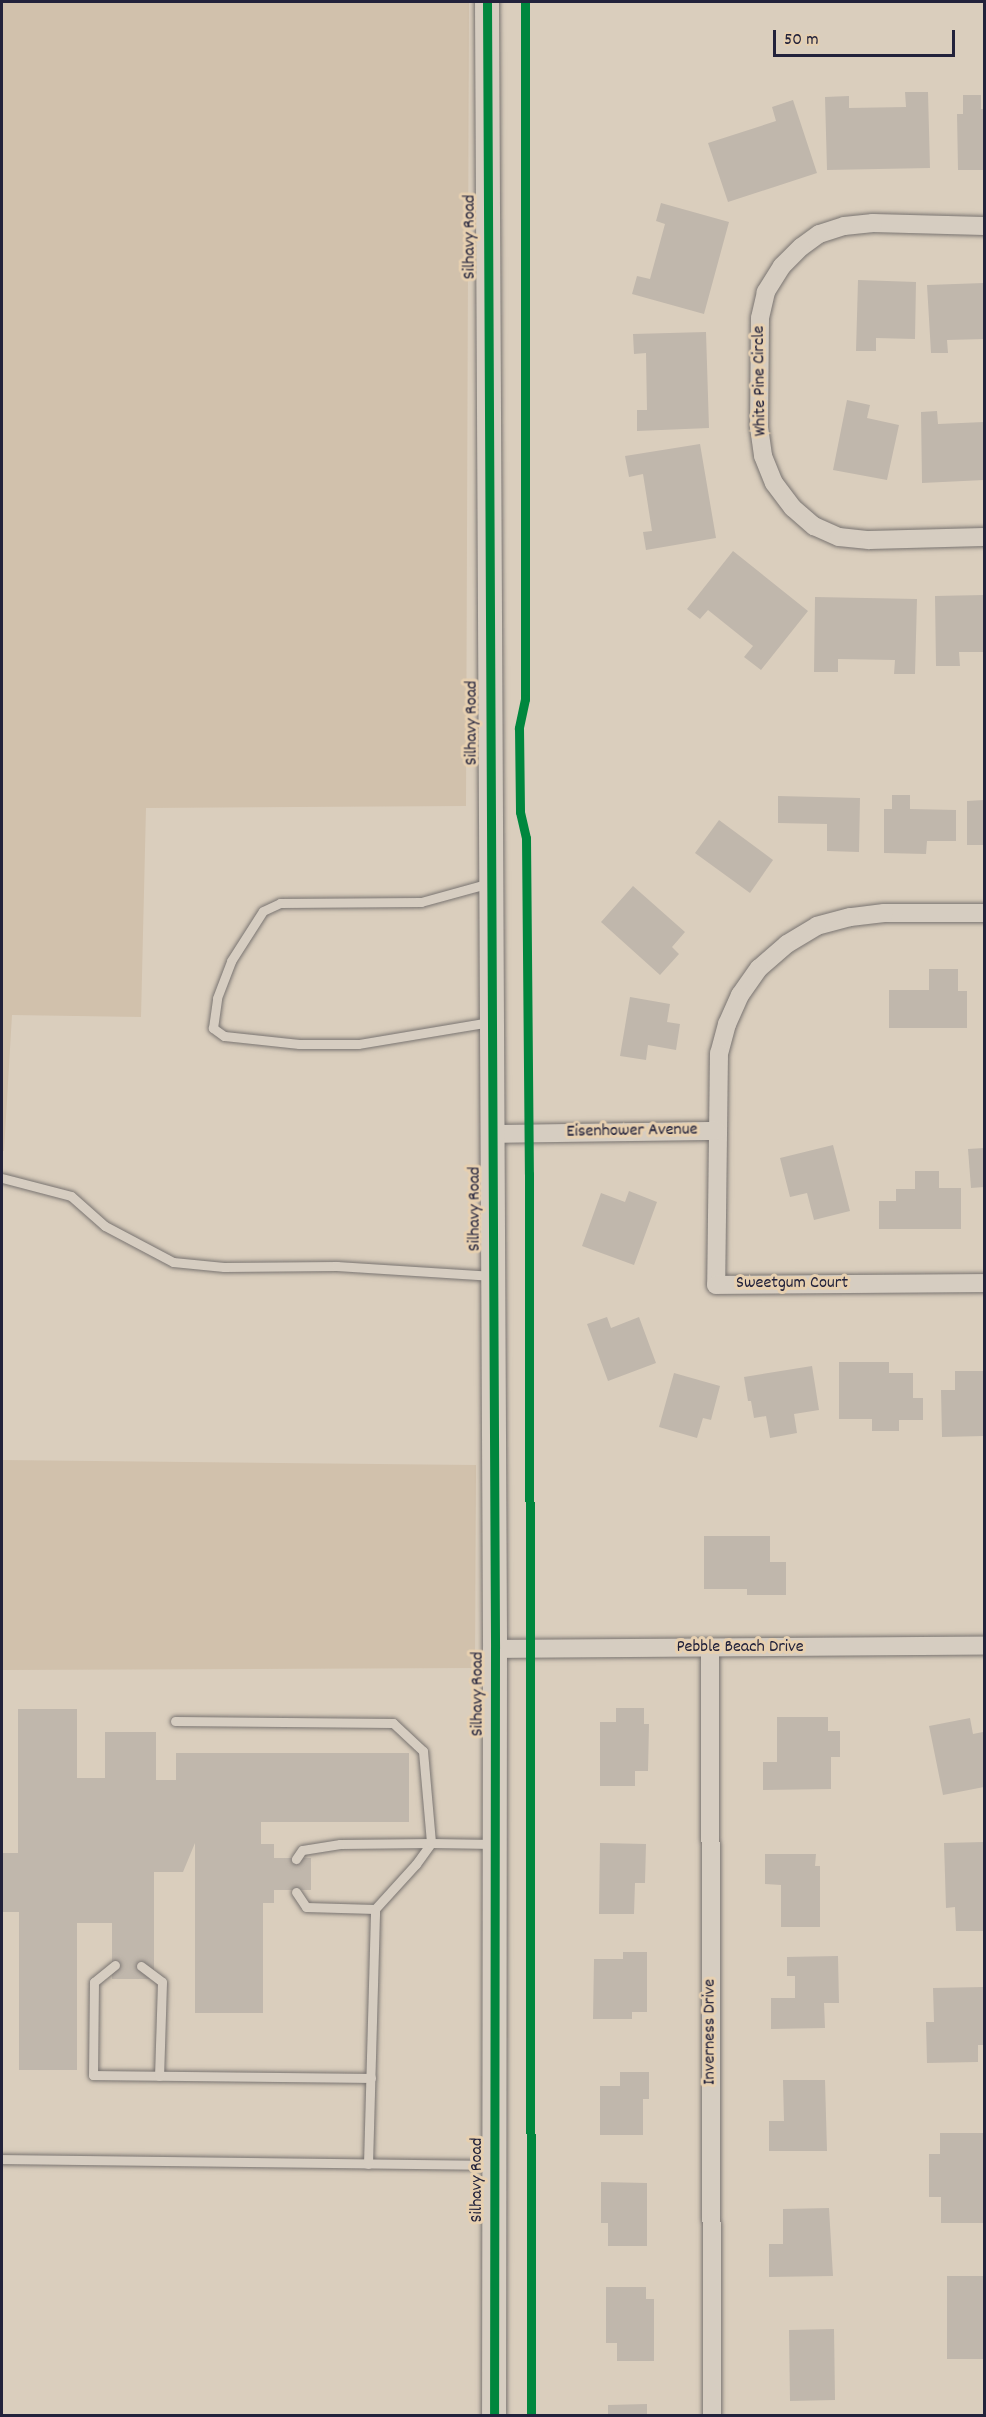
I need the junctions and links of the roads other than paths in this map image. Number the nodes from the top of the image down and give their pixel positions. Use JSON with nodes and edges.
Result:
{"nodes":[{"id":1,"x":487,"y":2,"type":"edge"},
{"id":2,"x":984,"y":226,"type":"edge"},
{"id":3,"x":984,"y":537,"type":"edge"},
{"id":4,"x":490,"y":883,"type":"junction"},
{"id":5,"x":984,"y":913,"type":"edge"},
{"id":6,"x":491,"y":1022,"type":"junction"},
{"id":7,"x":717,"y":1131,"type":"junction"},
{"id":8,"x":492,"y":1134,"type":"junction"},
{"id":9,"x":2,"y":1178,"type":"edge"},
{"id":10,"x":493,"y":1276,"type":"junction"},
{"id":11,"x":984,"y":1283,"type":"edge"},
{"id":12,"x":984,"y":1646,"type":"edge"},
{"id":13,"x":710,"y":1648,"type":"junction"},
{"id":14,"x":495,"y":1649,"type":"junction"},
{"id":15,"x":175,"y":1721,"type":"dead end"},
{"id":16,"x":431,"y":1843,"type":"junction"},
{"id":17,"x":494,"y":1844,"type":"junction"},
{"id":18,"x":296,"y":1859,"type":"dead end"},
{"id":19,"x":296,"y":1892,"type":"dead end"},
{"id":20,"x":375,"y":1909,"type":"junction"},
{"id":21,"x":115,"y":1965,"type":"dead end"},
{"id":22,"x":141,"y":1966,"type":"dead end"},
{"id":23,"x":159,"y":2076,"type":"junction"},
{"id":24,"x":371,"y":2078,"type":"junction"},
{"id":25,"x":2,"y":2159,"type":"edge"},
{"id":26,"x":368,"y":2164,"type":"junction"},
{"id":27,"x":494,"y":2165,"type":"junction"},
{"id":28,"x":494,"y":2415,"type":"edge"},
{"id":29,"x":712,"y":2415,"type":"edge"}],
"edges":[{"from":1,"to":4,"type":"street","name":"Silhavy Road"},
{"from":2,"to":3,"type":"street","name":"White Pine Circle"},
{"from":4,"to":6,"type":"street","name":"Silhavy Road"},
{"from":4,"to":6,"type":"lane"},
{"from":5,"to":7,"type":"street","name":"Eisenhower Avenue"},
{"from":6,"to":8,"type":"street","name":"Silhavy Road"},
{"from":7,"to":8,"type":"street","name":"Eisenhower Avenue"},
{"from":7,"to":11,"type":"street","name":"Sweetgum Court"},
{"from":8,"to":10,"type":"street","name":"Silhavy Road"},
{"from":9,"to":10,"type":"lane"},
{"from":10,"to":14,"type":"street","name":"Silhavy Road"},
{"from":12,"to":13,"type":"street","name":"Pebble Beach Drive"},
{"from":13,"to":14,"type":"street","name":"Pebble Beach Drive"},
{"from":13,"to":29,"type":"street","name":"Inverness Drive"},
{"from":14,"to":17,"type":"street","name":"Silhavy Road"},
{"from":15,"to":16,"type":"lane"},
{"from":16,"to":17,"type":"lane"},
{"from":16,"to":18,"type":"lane"},
{"from":16,"to":20,"type":"lane"},
{"from":17,"to":27,"type":"street","name":"Silhavy Road"},
{"from":19,"to":20,"type":"lane"},
{"from":20,"to":24,"type":"lane"},
{"from":21,"to":23,"type":"lane"},
{"from":22,"to":23,"type":"lane"},
{"from":23,"to":24,"type":"lane"},
{"from":24,"to":26,"type":"lane"},
{"from":25,"to":26,"type":"lane"},
{"from":26,"to":27,"type":"lane"},
{"from":27,"to":28,"type":"street","name":"Silhavy Road"}]}
